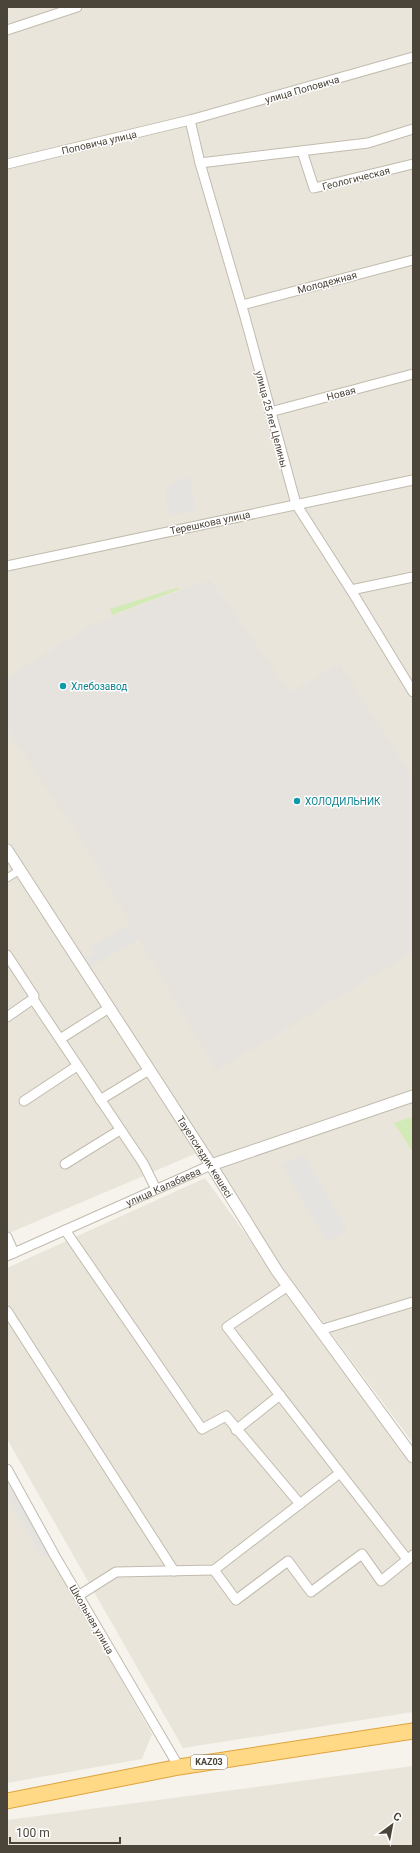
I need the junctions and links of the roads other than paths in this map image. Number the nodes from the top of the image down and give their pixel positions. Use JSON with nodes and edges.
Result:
{"nodes":[{"id":1,"x":77,"y":7,"type":"edge"},
{"id":2,"x":7,"y":30,"type":"edge"},
{"id":3,"x":413,"y":57,"type":"edge"},
{"id":4,"x":190,"y":120,"type":"junction"},
{"id":5,"x":413,"y":129,"type":"edge"},
{"id":6,"x":302,"y":151,"type":"junction"},
{"id":7,"x":200,"y":163,"type":"junction"},
{"id":8,"x":7,"y":164,"type":"edge"},
{"id":9,"x":413,"y":164,"type":"edge"},
{"id":10,"x":413,"y":260,"type":"edge"},
{"id":11,"x":242,"y":305,"type":"junction"},
{"id":12,"x":413,"y":374,"type":"edge"},
{"id":13,"x":270,"y":412,"type":"junction"},
{"id":14,"x":413,"y":480,"type":"edge"},
{"id":15,"x":296,"y":504,"type":"junction"},
{"id":16,"x":7,"y":566,"type":"edge"},
{"id":17,"x":413,"y":577,"type":"edge"},
{"id":18,"x":351,"y":590,"type":"junction"},
{"id":19,"x":409,"y":677,"type":"edge"},
{"id":20,"x":413,"y":692,"type":"edge"},
{"id":21,"x":7,"y":850,"type":"edge"},
{"id":22,"x":20,"y":870,"type":"junction"},
{"id":23,"x":7,"y":878,"type":"edge"},
{"id":24,"x":7,"y":955,"type":"edge"},
{"id":25,"x":33,"y":999,"type":"junction"},
{"id":26,"x":109,"y":1008,"type":"junction"},
{"id":27,"x":7,"y":1017,"type":"edge"},
{"id":28,"x":60,"y":1039,"type":"junction"},
{"id":29,"x":77,"y":1066,"type":"junction"},
{"id":30,"x":149,"y":1070,"type":"junction"},
{"id":31,"x":413,"y":1096,"type":"edge"},
{"id":32,"x":100,"y":1100,"type":"junction"},
{"id":33,"x":24,"y":1101,"type":"dead end"},
{"id":34,"x":120,"y":1130,"type":"junction"},
{"id":35,"x":65,"y":1164,"type":"dead end"},
{"id":36,"x":211,"y":1165,"type":"junction"},
{"id":37,"x":156,"y":1189,"type":"junction"},
{"id":38,"x":65,"y":1230,"type":"junction"},
{"id":39,"x":7,"y":1237,"type":"edge"},
{"id":40,"x":10,"y":1254,"type":"edge"},
{"id":41,"x":288,"y":1286,"type":"junction"},
{"id":42,"x":413,"y":1302,"type":"edge"},
{"id":43,"x":7,"y":1311,"type":"edge"},
{"id":44,"x":320,"y":1330,"type":"junction"},
{"id":45,"x":280,"y":1395,"type":"junction"},
{"id":46,"x":236,"y":1430,"type":"junction"},
{"id":47,"x":413,"y":1457,"type":"edge"},
{"id":48,"x":7,"y":1469,"type":"edge"},
{"id":49,"x":340,"y":1473,"type":"junction"},
{"id":50,"x":300,"y":1504,"type":"junction"},
{"id":51,"x":410,"y":1557,"type":"edge"},
{"id":52,"x":214,"y":1570,"type":"junction"},
{"id":53,"x":174,"y":1571,"type":"junction"},
{"id":54,"x":78,"y":1596,"type":"junction"},
{"id":55,"x":413,"y":1731,"type":"edge"},
{"id":56,"x":380,"y":1736,"type":"junction"},
{"id":57,"x":413,"y":1740,"type":"edge"},
{"id":58,"x":179,"y":1767,"type":"junction"},
{"id":59,"x":7,"y":1801,"type":"edge"}],
"edges":[{"from":1,"to":2,"type":"street"},
{"from":3,"to":4,"type":"street","name":"улица Поповича"},
{"from":4,"to":7,"type":"street","name":"улица 25 лет Целины"},
{"from":4,"to":8,"type":"street","name":"Поповича улица"},
{"from":5,"to":6,"type":"street"},
{"from":6,"to":7,"type":"street"},
{"from":6,"to":9,"type":"street","name":"Геологическая"},
{"from":7,"to":11,"type":"street","name":"улица 25 лет Целины"},
{"from":10,"to":11,"type":"street","name":"Молодежная"},
{"from":11,"to":13,"type":"street","name":"улица 25 лет Целины"},
{"from":12,"to":13,"type":"street","name":"Новая"},
{"from":13,"to":15,"type":"street","name":"улица 25 лет Целины"},
{"from":14,"to":15,"type":"street","name":"Терешкова улица"},
{"from":15,"to":16,"type":"street","name":"Терешкова улица"},
{"from":15,"to":18,"type":"street","name":"улица 25 лет Целины"},
{"from":17,"to":18,"type":"street"},
{"from":18,"to":19,"type":"street","name":"улица 25 лет Целины"},
{"from":19,"to":20,"type":"street","name":"улица 25 лет Целины"},
{"from":21,"to":22,"type":"street","name":"Тауелсиздик көшесі"},
{"from":22,"to":23,"type":"street"},
{"from":22,"to":26,"type":"street","name":"Тауелсиздик көшесі"},
{"from":24,"to":25,"type":"street"},
{"from":25,"to":27,"type":"street"},
{"from":25,"to":28,"type":"street"},
{"from":26,"to":28,"type":"street"},
{"from":26,"to":30,"type":"street","name":"Тауелсиздик көшесі"},
{"from":28,"to":29,"type":"street"},
{"from":29,"to":32,"type":"street"},
{"from":29,"to":33,"type":"street"},
{"from":30,"to":32,"type":"street"},
{"from":30,"to":36,"type":"street","name":"Тауелсиздик көшесі"},
{"from":31,"to":36,"type":"street","name":"улица Калабаева"},
{"from":32,"to":34,"type":"street"},
{"from":34,"to":35,"type":"street"},
{"from":34,"to":37,"type":"street"},
{"from":36,"to":37,"type":"street","name":"улица Калабаева"},
{"from":36,"to":41,"type":"street","name":"Тауелсиздик көшесі"},
{"from":37,"to":38,"type":"street","name":"улица Калабаева"},
{"from":38,"to":40,"type":"street","name":"улица Калабаева"},
{"from":38,"to":46,"type":"street"},
{"from":39,"to":40,"type":"street"},
{"from":41,"to":44,"type":"street","name":"Тауелсиздик көшесі"},
{"from":41,"to":45,"type":"street"},
{"from":42,"to":44,"type":"street"},
{"from":43,"to":53,"type":"street"},
{"from":44,"to":47,"type":"street","name":"Тауелсиздик көшесі"},
{"from":45,"to":46,"type":"street"},
{"from":45,"to":49,"type":"street"},
{"from":46,"to":50,"type":"street"},
{"from":48,"to":54,"type":"street","name":"Школьная улица"},
{"from":49,"to":50,"type":"street"},
{"from":49,"to":51,"type":"street"},
{"from":50,"to":52,"type":"street"},
{"from":51,"to":52,"type":"street"},
{"from":52,"to":53,"type":"street"},
{"from":53,"to":54,"type":"street"},
{"from":54,"to":58,"type":"street","name":"Школьная улица"},
{"from":55,"to":56,"type":"highway","number":"KАZ03"},
{"from":56,"to":57,"type":"highway","number":"KАZ03"},
{"from":56,"to":58,"type":"highway","number":"KАZ03"},
{"from":58,"to":59,"type":"highway","number":"KАZ03"}]}
